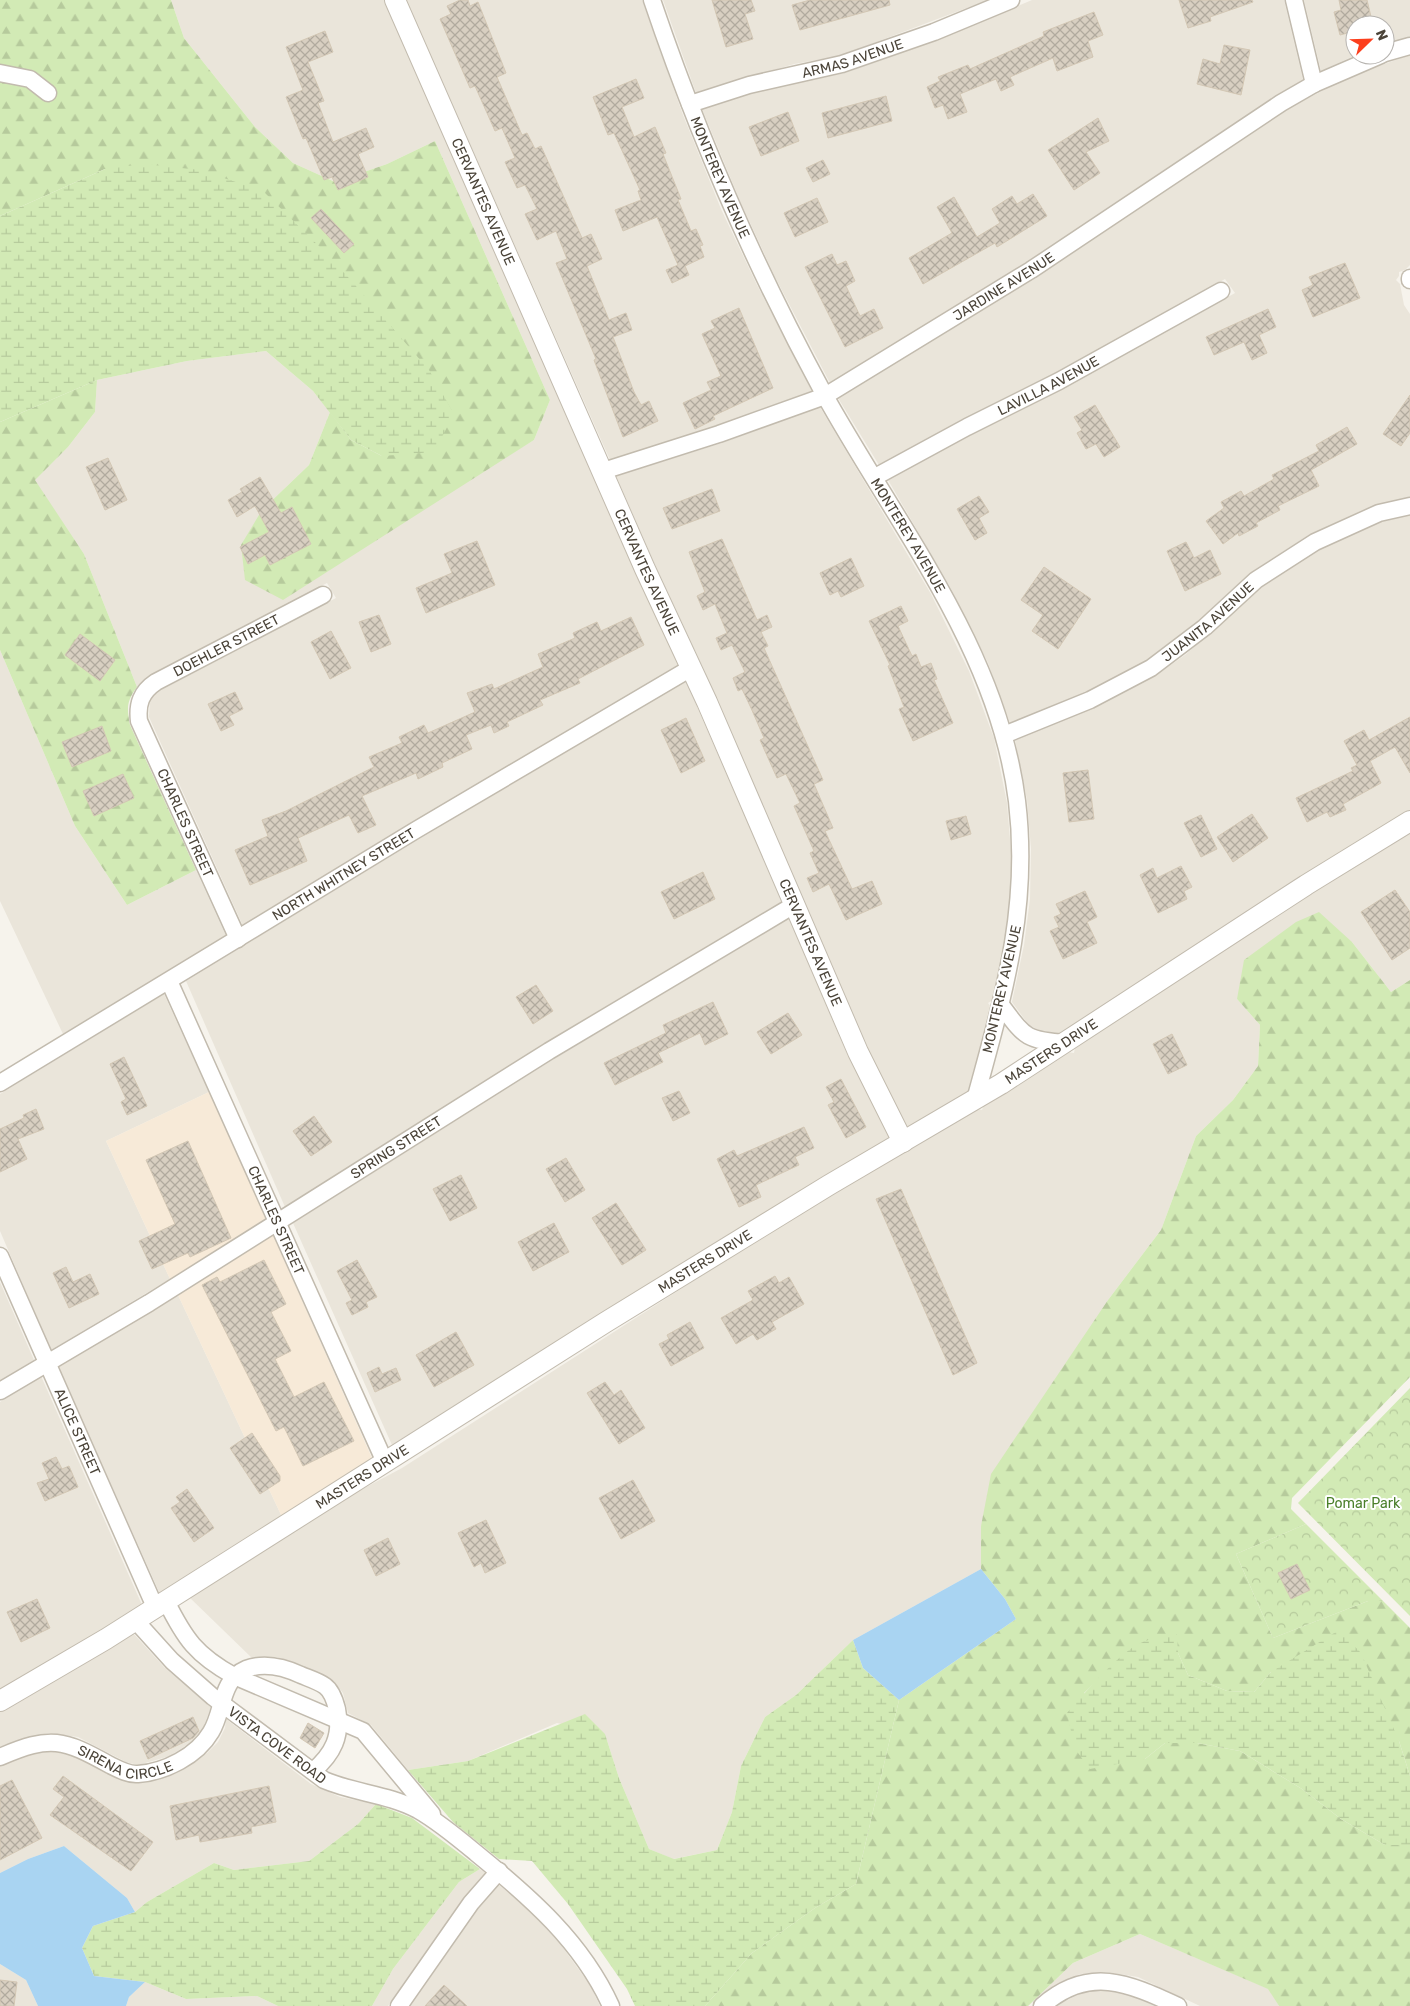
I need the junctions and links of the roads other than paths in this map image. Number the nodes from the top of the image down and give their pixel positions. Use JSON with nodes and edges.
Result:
{"nodes":[{"id":1,"x":395,"y":0,"type":"edge"},
{"id":2,"x":652,"y":0,"type":"edge"},
{"id":3,"x":1011,"y":0,"type":"edge"},
{"id":4,"x":1294,"y":0,"type":"edge"},
{"id":5,"x":1410,"y":46,"type":"edge"},
{"id":6,"x":1395,"y":51,"type":"edge"},
{"id":7,"x":1358,"y":65,"type":"edge"},
{"id":8,"x":0,"y":73,"type":"edge"},
{"id":9,"x":1314,"y":84,"type":"junction"},
{"id":10,"x":48,"y":93,"type":"dead end"},
{"id":11,"x":690,"y":104,"type":"junction"},
{"id":12,"x":1221,"y":291,"type":"dead end"},
{"id":13,"x":825,"y":396,"type":"junction"},
{"id":14,"x":603,"y":471,"type":"junction"},
{"id":15,"x":875,"y":477,"type":"junction"},
{"id":16,"x":1410,"y":506,"type":"edge"},
{"id":17,"x":323,"y":595,"type":"dead end"},
{"id":18,"x":691,"y":668,"type":"junction"},
{"id":19,"x":138,"y":705,"type":"joint"},
{"id":20,"x":1004,"y":735,"type":"junction"},
{"id":21,"x":1410,"y":820,"type":"edge"},
{"id":22,"x":794,"y":905,"type":"junction"},
{"id":23,"x":238,"y":939,"type":"junction"},
{"id":24,"x":169,"y":981,"type":"junction"},
{"id":25,"x":1001,"y":1005,"type":"junction"},
{"id":26,"x":1066,"y":1043,"type":"junction"},
{"id":27,"x":0,"y":1083,"type":"edge"},
{"id":28,"x":975,"y":1100,"type":"junction"},
{"id":29,"x":904,"y":1142,"type":"junction"},
{"id":30,"x":278,"y":1222,"type":"junction"},
{"id":31,"x":0,"y":1256,"type":"edge"},
{"id":32,"x":46,"y":1363,"type":"junction"},
{"id":33,"x":0,"y":1391,"type":"edge"},
{"id":34,"x":384,"y":1460,"type":"junction"},
{"id":35,"x":160,"y":1604,"type":"junction"},
{"id":36,"x":135,"y":1620,"type":"junction"},
{"id":37,"x":234,"y":1676,"type":"junction"},
{"id":38,"x":0,"y":1701,"type":"edge"},
{"id":39,"x":222,"y":1704,"type":"junction"},
{"id":40,"x":339,"y":1720,"type":"junction"},
{"id":41,"x":0,"y":1757,"type":"edge"},
{"id":42,"x":313,"y":1771,"type":"junction"},
{"id":43,"x":446,"y":1828,"type":"junction"},
{"id":44,"x":499,"y":1871,"type":"junction"},
{"id":45,"x":399,"y":2006,"type":"edge"},
{"id":46,"x":611,"y":2006,"type":"edge"},
{"id":47,"x":1042,"y":2006,"type":"edge"},
{"id":48,"x":1178,"y":2006,"type":"edge"}],
"edges":[{"from":1,"to":14,"type":"street","name":"CERVANTES AVENUE"},
{"from":2,"to":11,"type":"street","name":"MONTEREY AVENUE"},
{"from":3,"to":11,"type":"street","name":"ARMAS AVENUE"},
{"from":4,"to":9,"type":"street"},
{"from":5,"to":6,"type":"street"},
{"from":7,"to":9,"type":"street","name":"JARDINE AVENUE"},
{"from":8,"to":10,"type":"street"},
{"from":9,"to":13,"type":"street","name":"JARDINE AVENUE"},
{"from":11,"to":13,"type":"street","name":"MONTEREY AVENUE"},
{"from":12,"to":15,"type":"street","name":"LAVILLA AVENUE"},
{"from":13,"to":14,"type":"street","name":"JARDINE AVENUE"},
{"from":13,"to":15,"type":"street","name":"MONTEREY AVENUE"},
{"from":14,"to":18,"type":"street","name":"CERVANTES AVENUE"},
{"from":15,"to":20,"type":"street","name":"MONTEREY AVENUE"},
{"from":16,"to":20,"type":"street","name":"JUANITA AVENUE"},
{"from":17,"to":19,"type":"street","name":"DOEHLER STREET"},
{"from":18,"to":22,"type":"street","name":"CERVANTES AVENUE"},
{"from":18,"to":23,"type":"street","name":"NORTH WHITNEY STREET"},
{"from":19,"to":23,"type":"street","name":"CHARLES STREET"},
{"from":20,"to":25,"type":"street","name":"MONTEREY AVENUE"},
{"from":21,"to":26,"type":"street","name":"MASTERS DRIVE"},
{"from":22,"to":29,"type":"street","name":"CERVANTES AVENUE"},
{"from":22,"to":30,"type":"street","name":"SPRING STREET"},
{"from":23,"to":24,"type":"street","name":"NORTH WHITNEY STREET"},
{"from":24,"to":27,"type":"street","name":"NORTH WHITNEY STREET"},
{"from":24,"to":30,"type":"street","name":"CHARLES STREET"},
{"from":25,"to":26,"type":"street"},
{"from":25,"to":28,"type":"street","name":"MONTEREY AVENUE"},
{"from":26,"to":28,"type":"street","name":"MASTERS DRIVE"},
{"from":28,"to":29,"type":"street","name":"MASTERS DRIVE"},
{"from":29,"to":34,"type":"street","name":"MASTERS DRIVE"},
{"from":30,"to":32,"type":"street","name":"SPRING STREET"},
{"from":30,"to":34,"type":"street","name":"CHARLES STREET"},
{"from":31,"to":32,"type":"street","name":"ALICE STREET"},
{"from":32,"to":33,"type":"street","name":"SPRING STREET"},
{"from":32,"to":35,"type":"street","name":"ALICE STREET"},
{"from":34,"to":35,"type":"street","name":"MASTERS DRIVE"},
{"from":35,"to":36,"type":"street","name":"MASTERS DRIVE"},
{"from":35,"to":37,"type":"street","name":"VISTA COVE ROAD"},
{"from":36,"to":38,"type":"street","name":"MASTERS DRIVE"},
{"from":36,"to":39,"type":"street","name":"VISTA COVE ROAD"},
{"from":37,"to":39,"type":"street","name":"SIRENA CIRCLE"},
{"from":37,"to":40,"type":"street","name":"VISTA COVE ROAD"},
{"from":37,"to":40,"type":"street"},
{"from":39,"to":41,"type":"street","name":"SIRENA CIRCLE"},
{"from":39,"to":42,"type":"street","name":"VISTA COVE ROAD"},
{"from":40,"to":42,"type":"street"},
{"from":40,"to":43,"type":"street","name":"VISTA COVE ROAD"},
{"from":42,"to":43,"type":"street","name":"VISTA COVE ROAD"},
{"from":43,"to":44,"type":"street","name":"VISTA COVE ROAD"},
{"from":44,"to":45,"type":"street"},
{"from":44,"to":46,"type":"street","name":"VISTA COVE ROAD"},
{"from":47,"to":48,"type":"street"}]}
